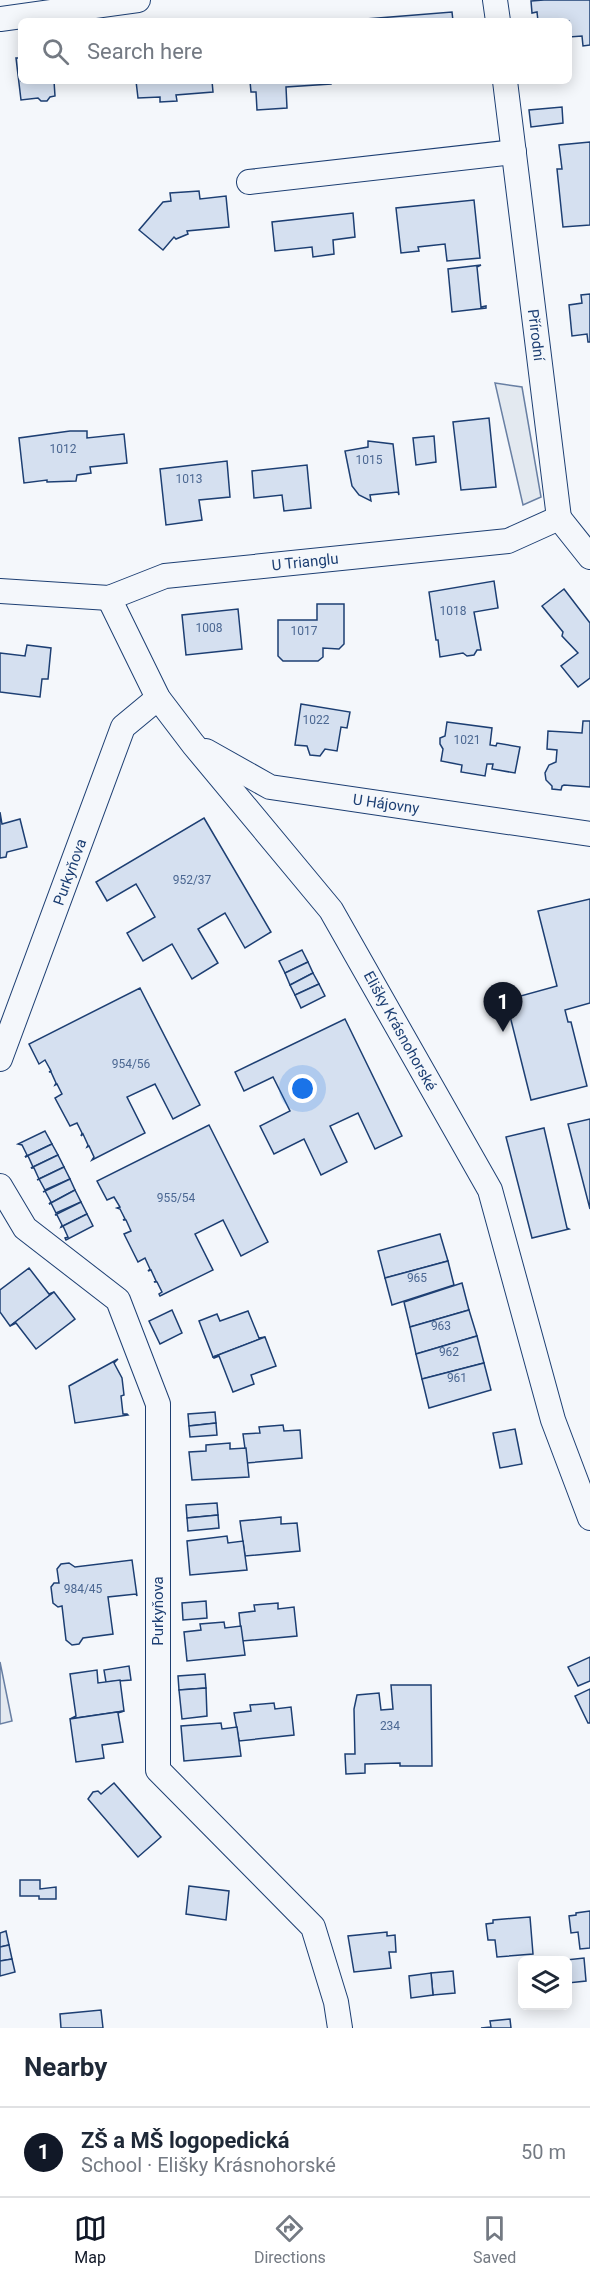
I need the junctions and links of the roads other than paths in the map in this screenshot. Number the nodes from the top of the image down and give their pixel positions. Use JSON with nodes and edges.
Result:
{"nodes":[{"id":1,"x":138,"y":0,"type":"edge"},
{"id":2,"x":495,"y":0,"type":"edge"},
{"id":3,"x":498,"y":18,"type":"edge"},
{"id":4,"x":0,"y":19,"type":"edge"},
{"id":5,"x":505,"y":84,"type":"edge"},
{"id":6,"x":514,"y":152,"type":"junction"},
{"id":7,"x":249,"y":182,"type":"dead end"},
{"id":8,"x":559,"y":518,"type":"junction"},
{"id":9,"x":590,"y":557,"type":"edge"},
{"id":10,"x":0,"y":591,"type":"edge"},
{"id":11,"x":108,"y":598,"type":"junction"},
{"id":12,"x":158,"y":698,"type":"junction"},
{"id":13,"x":193,"y":744,"type":"junction"},
{"id":14,"x":590,"y":834,"type":"edge"},
{"id":15,"x":0,"y":1059,"type":"edge"},
{"id":16,"x":0,"y":1186,"type":"edge"},
{"id":17,"x":590,"y":1518,"type":"edge"},
{"id":18,"x":340,"y":2028,"type":"edge"}],
"edges":[{"from":1,"to":4,"type":"street"},
{"from":2,"to":3,"type":"street"},
{"from":5,"to":6,"type":"street","name":"Přírodní"},
{"from":6,"to":7,"type":"street"},
{"from":6,"to":8,"type":"street","name":"Přírodní"},
{"from":8,"to":9,"type":"street"},
{"from":8,"to":11,"type":"street","name":"U Trianglu"},
{"from":10,"to":11,"type":"street","name":"U Trianglu"},
{"from":11,"to":12,"type":"street","name":"Elišky Krásnohorské"},
{"from":12,"to":13,"type":"street","name":"Elišky Krásnohorské"},
{"from":12,"to":15,"type":"street","name":"Purkyňova"},
{"from":13,"to":14,"type":"street","name":"U Hájovny"},
{"from":13,"to":17,"type":"street","name":"Elišky Krásnohorské"},
{"from":16,"to":18,"type":"street","name":"Purkyňova"}]}
